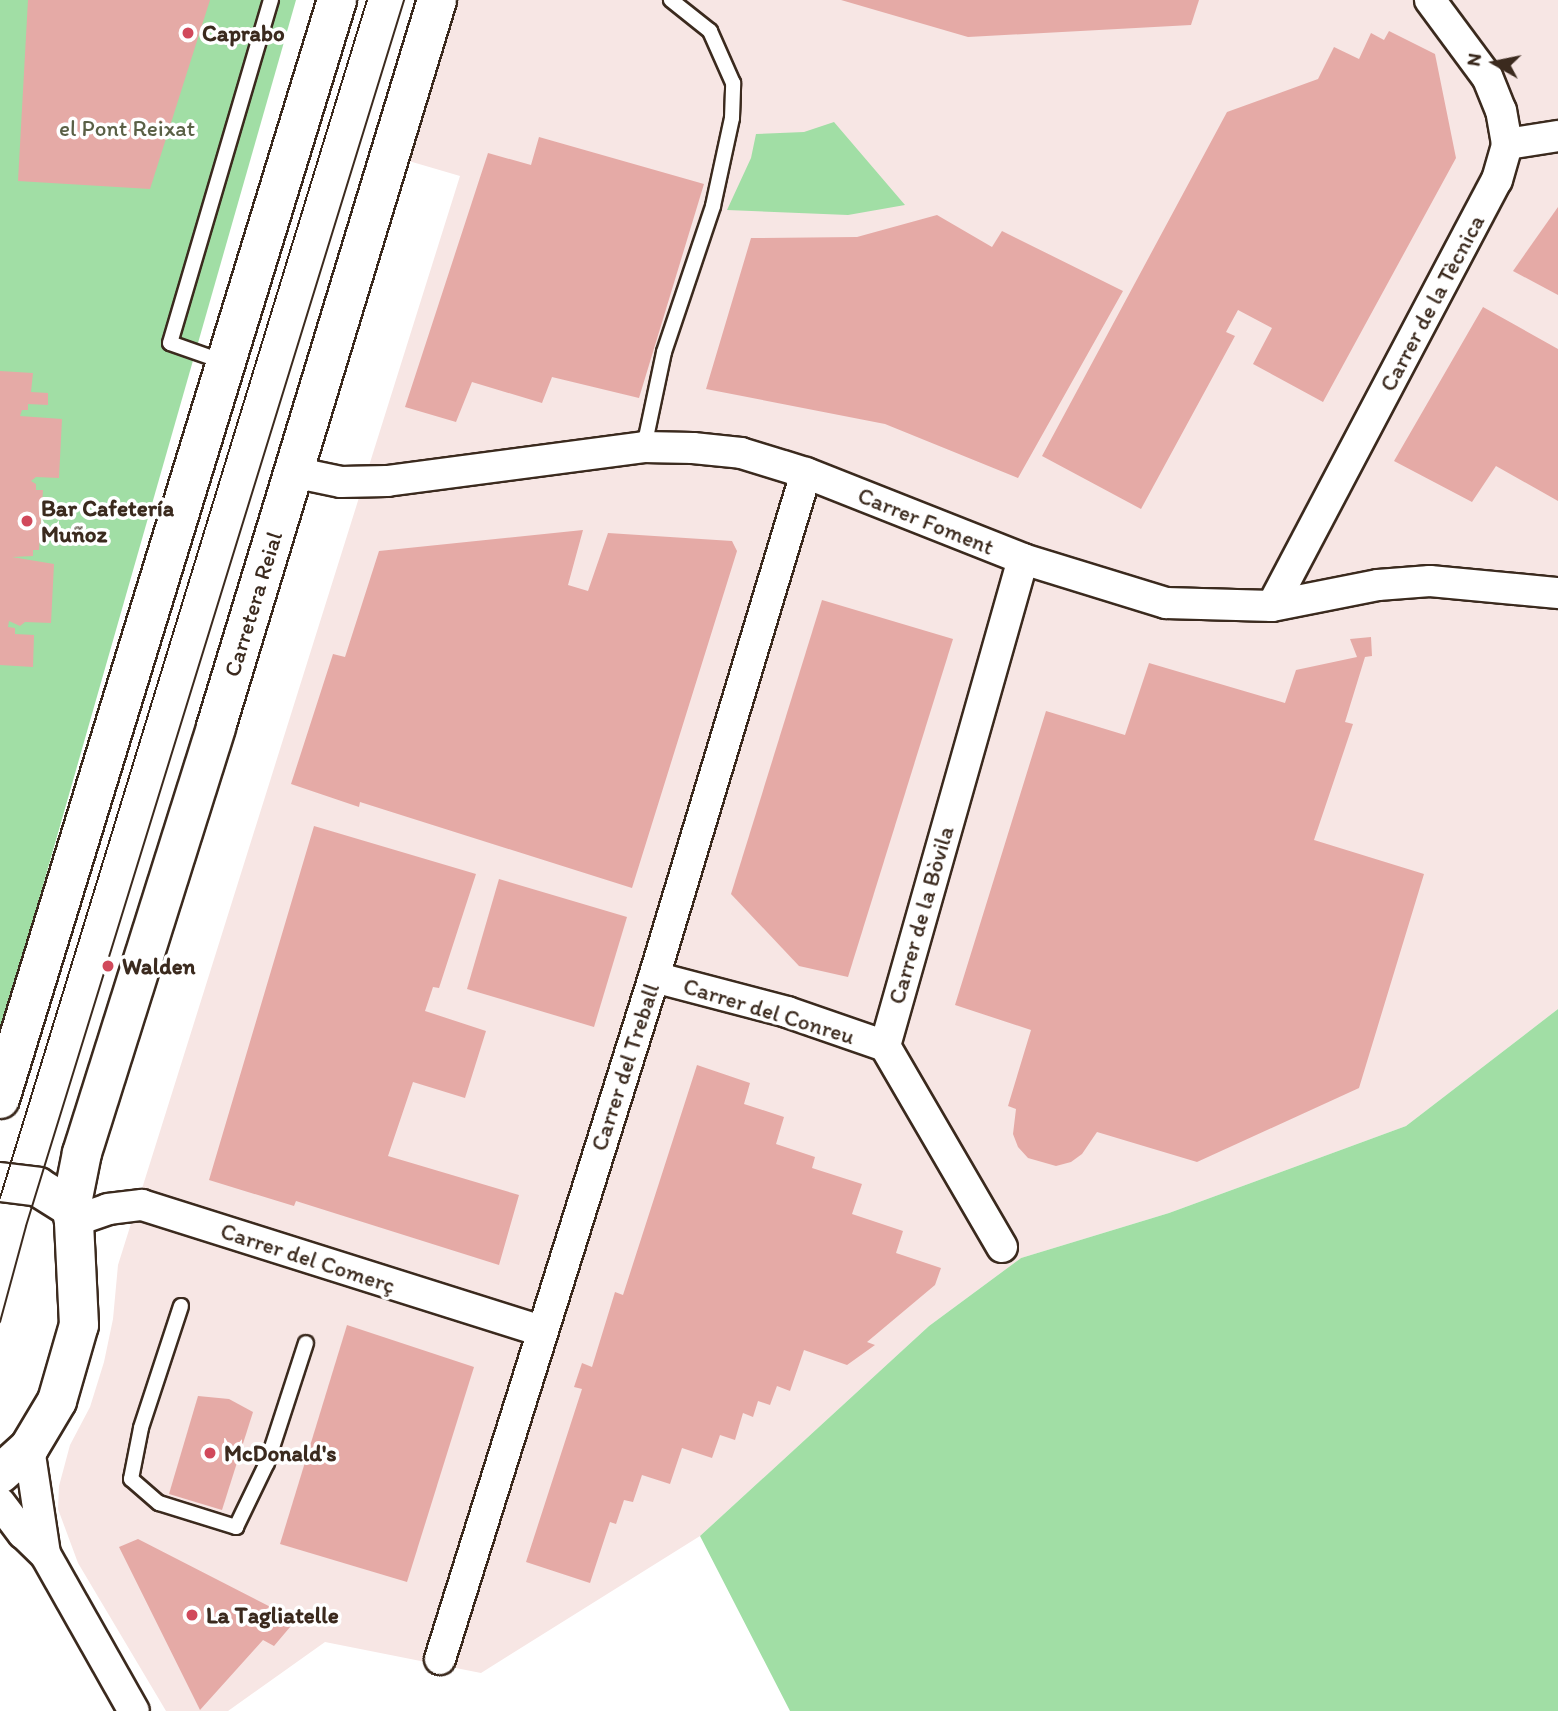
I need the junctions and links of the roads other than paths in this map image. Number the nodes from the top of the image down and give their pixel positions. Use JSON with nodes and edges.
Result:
{"nodes":[{"id":1,"x":271,"y":0,"type":"edge"},
{"id":2,"x":337,"y":0,"type":"edge"},
{"id":3,"x":437,"y":0,"type":"edge"},
{"id":4,"x":671,"y":0,"type":"edge"},
{"id":5,"x":1430,"y":0,"type":"edge"},
{"id":6,"x":1558,"y":136,"type":"edge"},
{"id":7,"x":1507,"y":144,"type":"junction"},
{"id":8,"x":227,"y":363,"type":"junction"},
{"id":9,"x":644,"y":447,"type":"junction"},
{"id":10,"x":293,"y":472,"type":"junction"},
{"id":11,"x":806,"y":473,"type":"junction"},
{"id":12,"x":1023,"y":559,"type":"junction"},
{"id":13,"x":1558,"y":593,"type":"edge"},
{"id":14,"x":1272,"y":606,"type":"junction"},
{"id":15,"x":653,"y":977,"type":"junction"},
{"id":16,"x":885,"y":1046,"type":"junction"},
{"id":17,"x":0,"y":1099,"type":"edge"},
{"id":18,"x":0,"y":1182,"type":"edge"},
{"id":19,"x":73,"y":1215,"type":"junction"},
{"id":20,"x":1003,"y":1247,"type":"dead end"},
{"id":21,"x":181,"y":1306,"type":"dead end"},
{"id":22,"x":541,"y":1331,"type":"junction"},
{"id":23,"x":306,"y":1343,"type":"dead end"},
{"id":24,"x":29,"y":1448,"type":"junction"},
{"id":25,"x":0,"y":1474,"type":"edge"},
{"id":26,"x":0,"y":1503,"type":"edge"},
{"id":27,"x":11,"y":1535,"type":"edge"},
{"id":28,"x":45,"y":1554,"type":"junction"},
{"id":29,"x":440,"y":1659,"type":"dead end"},
{"id":30,"x":134,"y":1711,"type":"edge"}],
"edges":[{"from":1,"to":8,"type":"lane"},
{"from":2,"to":8,"type":"main road"},
{"from":3,"to":10,"type":"main road","name":"Carretera Reial"},
{"from":4,"to":9,"type":"lane"},
{"from":5,"to":7,"type":"street","name":"Carrer de la Tècnica"},
{"from":6,"to":7,"type":"street"},
{"from":7,"to":14,"type":"street","name":"Carrer de la Tècnica"},
{"from":8,"to":17,"type":"main road"},
{"from":9,"to":10,"type":"street","name":"Carrer Foment"},
{"from":9,"to":11,"type":"street","name":"Carrer Foment"},
{"from":10,"to":19,"type":"main road","name":"Carretera Reial"},
{"from":11,"to":12,"type":"street","name":"Carrer Foment"},
{"from":11,"to":15,"type":"street","name":"Carrer del Treball"},
{"from":12,"to":14,"type":"street","name":"Carrer Foment"},
{"from":12,"to":16,"type":"street","name":"Carrer de la Bòvila"},
{"from":13,"to":14,"type":"street","name":"Carrer Foment"},
{"from":15,"to":16,"type":"street","name":"Carrer del Conreu"},
{"from":15,"to":22,"type":"street","name":"Carrer del Treball"},
{"from":16,"to":20,"type":"street"},
{"from":18,"to":19,"type":"main road"},
{"from":19,"to":22,"type":"street","name":"Carrer del Comerç"},
{"from":19,"to":24,"type":"main road","name":"Carretera Reial"},
{"from":21,"to":23,"type":"lane"},
{"from":22,"to":29,"type":"street","name":"Carrer del Treball"},
{"from":24,"to":25,"type":"main road","name":"Carretera Reial"},
{"from":24,"to":28,"type":"street"},
{"from":26,"to":27,"type":"street"},
{"from":27,"to":28,"type":"street"},
{"from":28,"to":30,"type":"street"}]}
